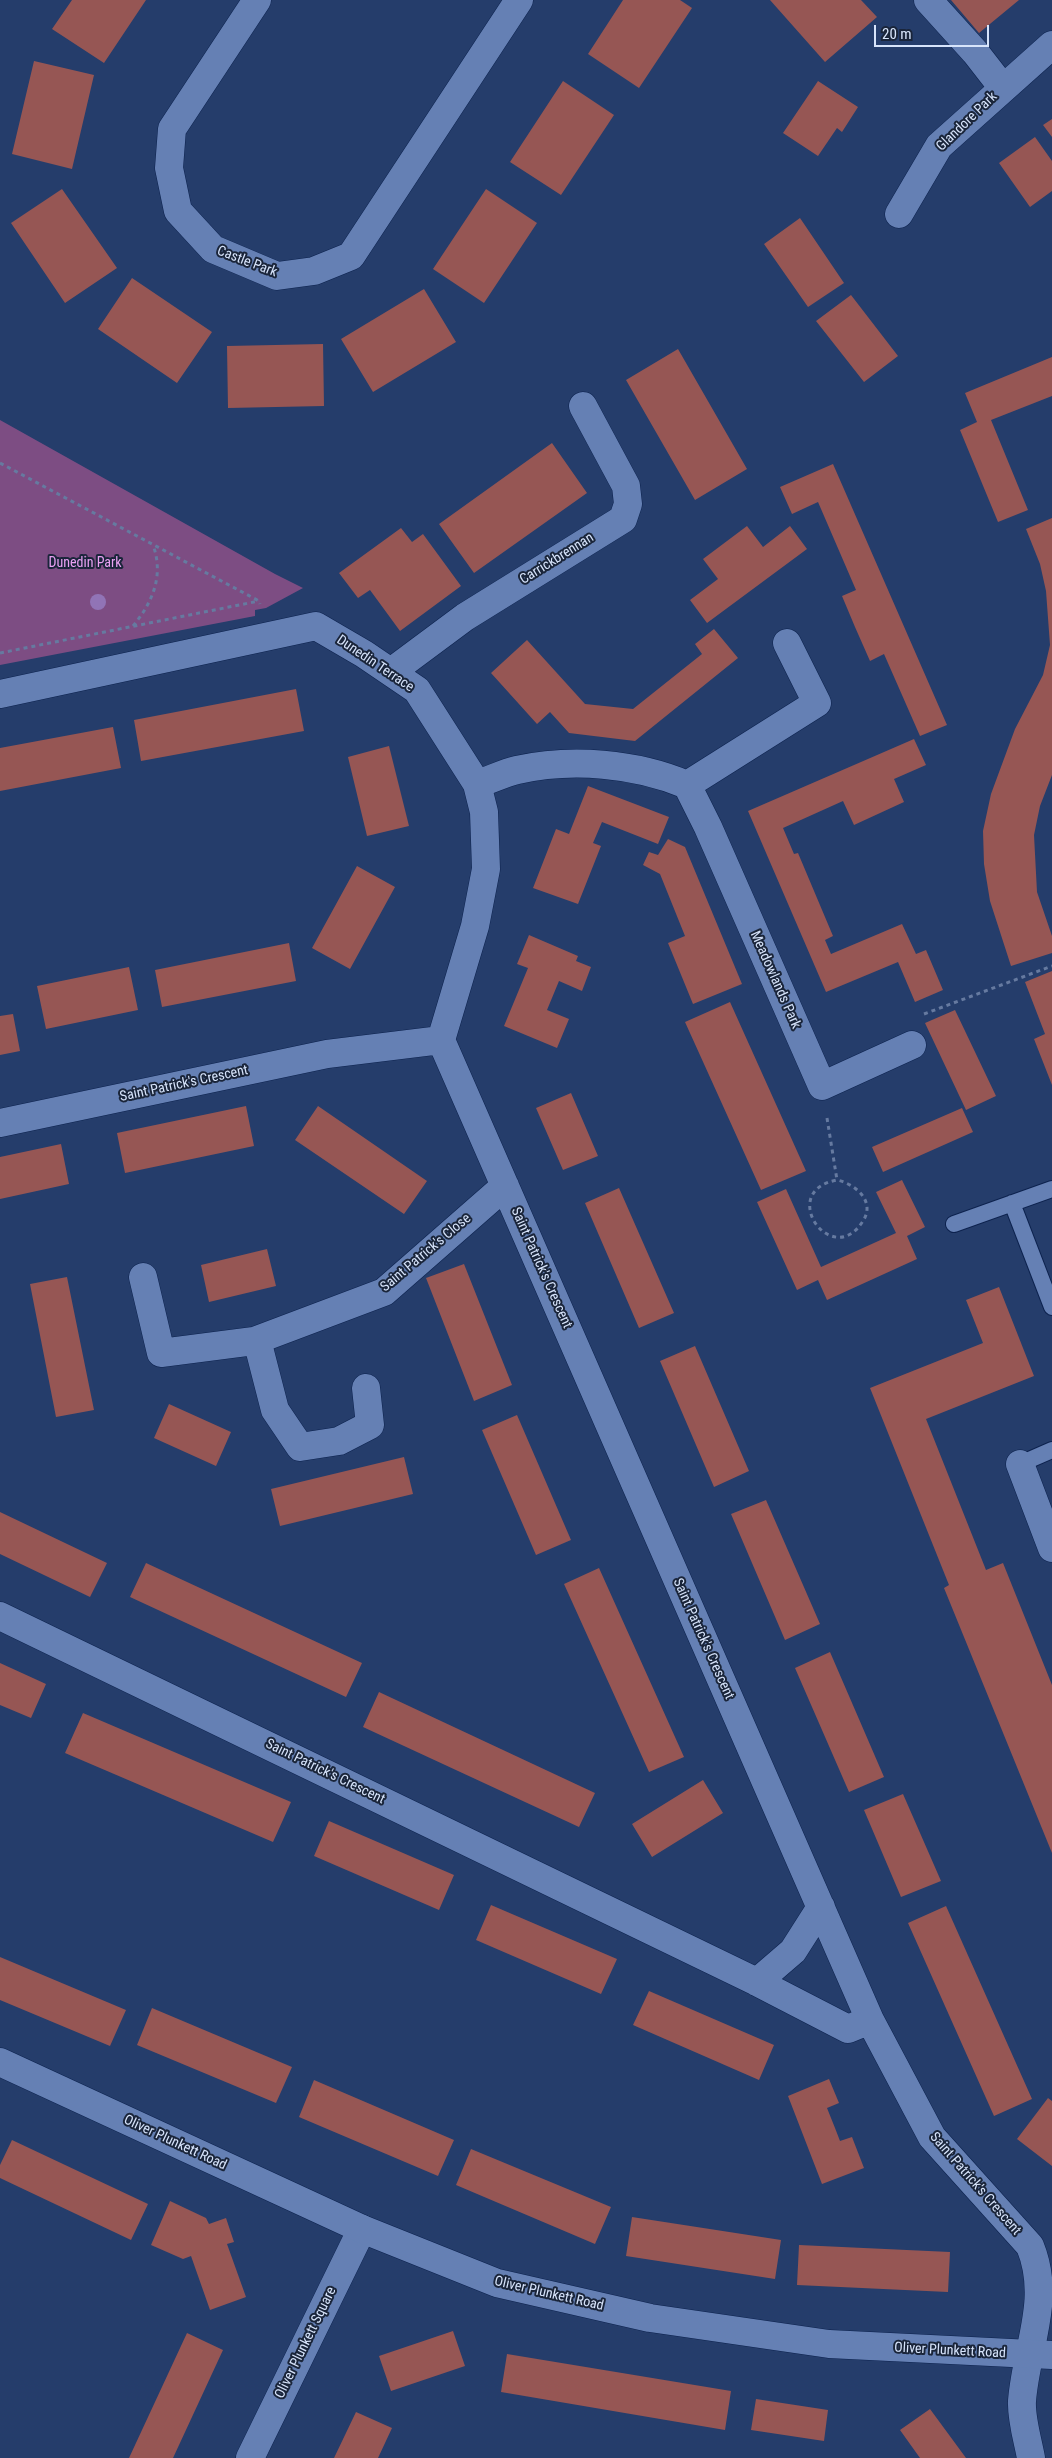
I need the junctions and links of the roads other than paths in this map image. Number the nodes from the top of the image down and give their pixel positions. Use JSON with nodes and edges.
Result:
{"nodes":[{"id":1,"x":257,"y":0,"type":"edge"},
{"id":2,"x":519,"y":0,"type":"edge"},
{"id":3,"x":928,"y":0,"type":"edge"},
{"id":4,"x":1052,"y":45,"type":"edge"},
{"id":5,"x":1002,"y":88,"type":"junction"},
{"id":6,"x":899,"y":214,"type":"dead end"},
{"id":7,"x":583,"y":406,"type":"dead end"},
{"id":8,"x":787,"y":643,"type":"dead end"},
{"id":9,"x":390,"y":672,"type":"junction"},
{"id":10,"x":0,"y":694,"type":"edge"},
{"id":11,"x":477,"y":784,"type":"junction"},
{"id":12,"x":687,"y":784,"type":"junction"},
{"id":13,"x":441,"y":1040,"type":"junction"},
{"id":14,"x":912,"y":1044,"type":"road end"},
{"id":15,"x":0,"y":1123,"type":"edge"},
{"id":16,"x":504,"y":1186,"type":"junction"},
{"id":17,"x":1052,"y":1189,"type":"edge"},
{"id":18,"x":1012,"y":1203,"type":"junction"},
{"id":19,"x":954,"y":1224,"type":"dead end"},
{"id":20,"x":143,"y":1277,"type":"dead end"},
{"id":21,"x":1052,"y":1307,"type":"edge"},
{"id":22,"x":257,"y":1340,"type":"junction"},
{"id":23,"x":366,"y":1388,"type":"dead end"},
{"id":24,"x":1052,"y":1450,"type":"edge"},
{"id":25,"x":1020,"y":1464,"type":"joint"},
{"id":26,"x":1052,"y":1548,"type":"edge"},
{"id":27,"x":0,"y":1616,"type":"edge"},
{"id":28,"x":821,"y":1908,"type":"junction"},
{"id":29,"x":758,"y":1982,"type":"junction"},
{"id":30,"x":870,"y":2020,"type":"junction"},
{"id":31,"x":0,"y":2062,"type":"edge"},
{"id":32,"x":362,"y":2229,"type":"junction"},
{"id":33,"x":1042,"y":2355,"type":"edge"},
{"id":34,"x":250,"y":2458,"type":"edge"},
{"id":35,"x":1031,"y":2458,"type":"edge"}],
"edges":[{"from":1,"to":2,"type":"street","name":"Castle Park"},
{"from":3,"to":5,"type":"street"},
{"from":4,"to":5,"type":"street","name":"Glandore Park"},
{"from":5,"to":6,"type":"street","name":"Glandore Park"},
{"from":7,"to":9,"type":"street","name":"Carrickbrennan"},
{"from":8,"to":12,"type":"street"},
{"from":9,"to":10,"type":"street","name":"Dunedin Terrace"},
{"from":9,"to":11,"type":"street","name":"Dunedin Terrace"},
{"from":11,"to":12,"type":"street"},
{"from":11,"to":13,"type":"street","name":"Dunedin Terrace"},
{"from":12,"to":14,"type":"street","name":"Meadowlands Park"},
{"from":13,"to":15,"type":"street","name":"Saint Patrick's Crescent"},
{"from":13,"to":16,"type":"street","name":"Saint Patrick's Crescent"},
{"from":16,"to":22,"type":"street","name":"Saint Patrick's Close"},
{"from":16,"to":28,"type":"street","name":"Saint Patrick's Crescent"},
{"from":17,"to":18,"type":"lane"},
{"from":18,"to":19,"type":"lane"},
{"from":18,"to":21,"type":"lane"},
{"from":20,"to":22,"type":"street","name":"Saint Patrick's Close"},
{"from":22,"to":23,"type":"street"},
{"from":24,"to":25,"type":"lane"},
{"from":25,"to":26,"type":"street"},
{"from":27,"to":29,"type":"street","name":"Saint Patrick's Crescent"},
{"from":28,"to":29,"type":"street"},
{"from":28,"to":30,"type":"street","name":"Saint Patrick's Crescent"},
{"from":29,"to":30,"type":"street","name":"Saint Patrick's Crescent"},
{"from":30,"to":33,"type":"street","name":"Saint Patrick's Crescent"},
{"from":31,"to":32,"type":"street","name":"Oliver Plunkett Road"},
{"from":32,"to":33,"type":"street","name":"Oliver Plunkett Road"},
{"from":32,"to":34,"type":"street","name":"Oliver Plunkett Square"},
{"from":33,"to":35,"type":"street","name":"Saint Patrick's Crescent"}]}
